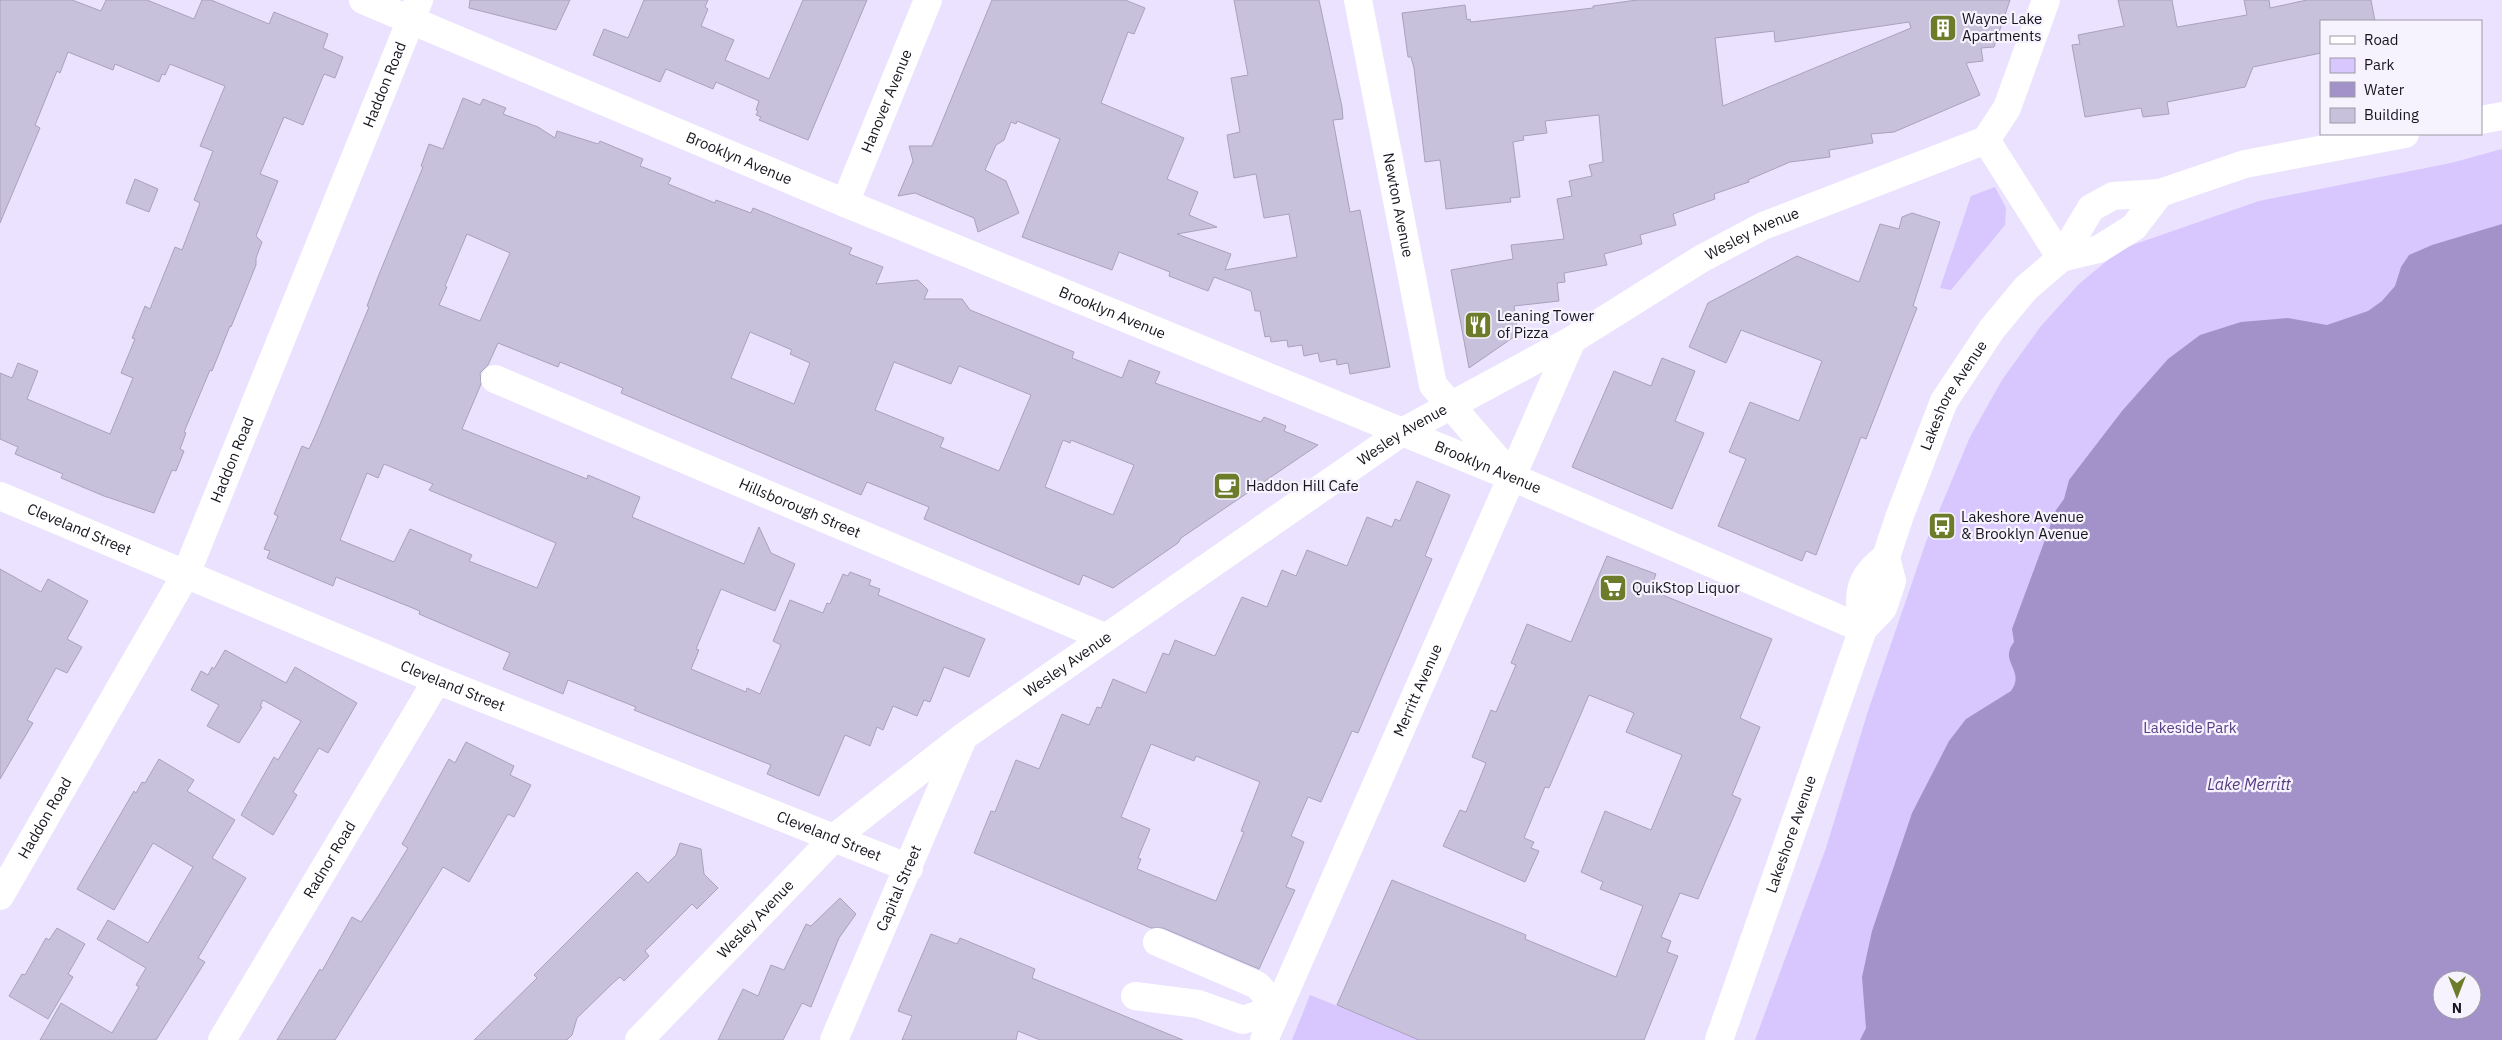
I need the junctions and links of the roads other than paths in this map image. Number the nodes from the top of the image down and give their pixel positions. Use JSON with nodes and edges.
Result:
{"nodes":[{"id":1,"x":363,"y":0,"type":"edge"},
{"id":2,"x":928,"y":0,"type":"edge"},
{"id":3,"x":1358,"y":0,"type":"edge"},
{"id":4,"x":2046,"y":0,"type":"edge"},
{"id":5,"x":415,"y":10,"type":"edge"},
{"id":6,"x":2502,"y":116,"type":"edge"},
{"id":7,"x":2482,"y":120,"type":"edge"},
{"id":8,"x":2400,"y":135,"type":"edge"},
{"id":9,"x":1986,"y":140,"type":"junction"},
{"id":10,"x":2160,"y":193,"type":"junction"},
{"id":11,"x":845,"y":203,"type":"junction"},
{"id":12,"x":2060,"y":258,"type":"junction"},
{"id":13,"x":1572,"y":340,"type":"junction"},
{"id":14,"x":496,"y":379,"type":"dead end"},
{"id":15,"x":1449,"y":406,"type":"junction"},
{"id":16,"x":1402,"y":432,"type":"junction"},
{"id":17,"x":1512,"y":477,"type":"junction"},
{"id":18,"x":0,"y":496,"type":"edge"},
{"id":19,"x":186,"y":574,"type":"junction"},
{"id":20,"x":1863,"y":629,"type":"junction"},
{"id":21,"x":1104,"y":637,"type":"junction"},
{"id":22,"x":437,"y":680,"type":"junction"},
{"id":23,"x":963,"y":737,"type":"junction"},
{"id":24,"x":834,"y":838,"type":"junction"},
{"id":25,"x":909,"y":868,"type":"junction"},
{"id":26,"x":0,"y":896,"type":"edge"},
{"id":27,"x":1157,"y":942,"type":"dead end"},
{"id":28,"x":1135,"y":996,"type":"dead end"},
{"id":29,"x":1278,"y":1008,"type":"junction"},
{"id":30,"x":222,"y":1040,"type":"edge"},
{"id":31,"x":639,"y":1040,"type":"edge"},
{"id":32,"x":834,"y":1040,"type":"edge"},
{"id":33,"x":1264,"y":1040,"type":"edge"},
{"id":34,"x":1719,"y":1040,"type":"edge"}],
"edges":[{"from":1,"to":5,"type":"street","name":"Brooklyn Avenue"},
{"from":2,"to":11,"type":"street","name":"Hanover Avenue"},
{"from":3,"to":15,"type":"street","name":"Newton Avenue"},
{"from":4,"to":9,"type":"street"},
{"from":5,"to":11,"type":"street","name":"Brooklyn Avenue"},
{"from":5,"to":19,"type":"street","name":"Haddon Road"},
{"from":6,"to":7,"type":"street"},
{"from":8,"to":10,"type":"street","name":"Lakeshore Avenue"},
{"from":9,"to":12,"type":"street"},
{"from":9,"to":13,"type":"street","name":"Wesley Avenue"},
{"from":10,"to":12,"type":"street","name":"Lakeshore Avenue"},
{"from":10,"to":12,"type":"street","name":"Lakeshore Avenue"},
{"from":11,"to":16,"type":"street","name":"Brooklyn Avenue"},
{"from":12,"to":20,"type":"street","name":"Lakeshore Avenue"},
{"from":13,"to":15,"type":"street","name":"Wesley Avenue"},
{"from":13,"to":17,"type":"street","name":"Merritt Avenue"},
{"from":14,"to":21,"type":"street","name":"Hillsborough Street"},
{"from":15,"to":16,"type":"street","name":"Wesley Avenue"},
{"from":15,"to":17,"type":"street","name":"Newton Avenue"},
{"from":16,"to":17,"type":"street","name":"Brooklyn Avenue"},
{"from":16,"to":21,"type":"street","name":"Wesley Avenue"},
{"from":17,"to":20,"type":"street","name":"Brooklyn Avenue"},
{"from":17,"to":29,"type":"street","name":"Merritt Avenue"},
{"from":18,"to":19,"type":"street","name":"Cleveland Street"},
{"from":19,"to":22,"type":"street","name":"Cleveland Street"},
{"from":19,"to":26,"type":"street","name":"Haddon Road"},
{"from":20,"to":34,"type":"street","name":"Lakeshore Avenue"},
{"from":21,"to":23,"type":"street","name":"Wesley Avenue"},
{"from":22,"to":24,"type":"street","name":"Cleveland Street"},
{"from":22,"to":30,"type":"street","name":"Radnor Road"},
{"from":23,"to":24,"type":"street","name":"Wesley Avenue"},
{"from":23,"to":25,"type":"street","name":"Capital Street"},
{"from":24,"to":25,"type":"street","name":"Cleveland Street"},
{"from":24,"to":31,"type":"street","name":"Wesley Avenue"},
{"from":25,"to":32,"type":"street","name":"Capital Street"},
{"from":27,"to":29,"type":"street"},
{"from":28,"to":29,"type":"street"},
{"from":29,"to":33,"type":"street","name":"Merritt Avenue"}]}
